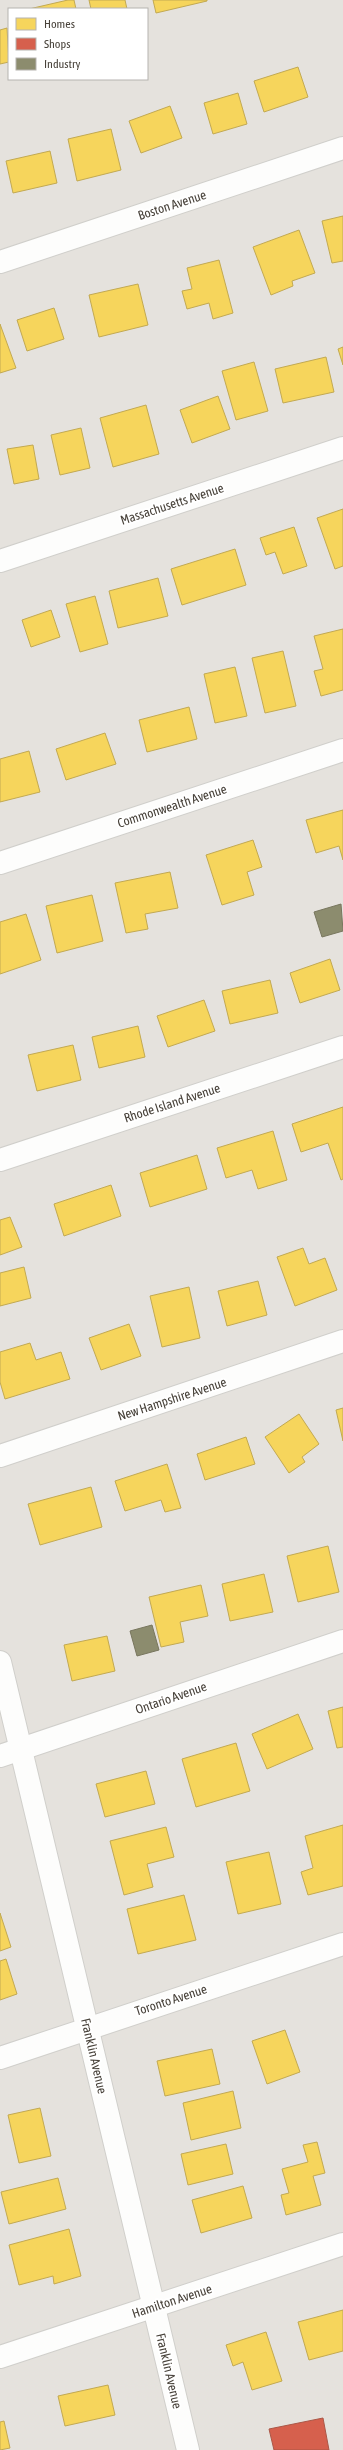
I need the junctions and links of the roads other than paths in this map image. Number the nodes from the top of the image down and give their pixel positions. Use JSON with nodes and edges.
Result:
{"nodes":[{"id":1,"x":343,"y":148,"type":"edge"},
{"id":2,"x":0,"y":262,"type":"edge"},
{"id":3,"x":343,"y":448,"type":"edge"},
{"id":4,"x":0,"y":561,"type":"edge"},
{"id":5,"x":343,"y":750,"type":"edge"},
{"id":6,"x":0,"y":863,"type":"edge"},
{"id":7,"x":343,"y":1047,"type":"edge"},
{"id":8,"x":0,"y":1160,"type":"edge"},
{"id":9,"x":343,"y":1341,"type":"edge"},
{"id":10,"x":0,"y":1456,"type":"edge"},
{"id":11,"x":343,"y":1641,"type":"edge"},
{"id":12,"x":0,"y":1662,"type":"edge"},
{"id":13,"x":21,"y":1749,"type":"junction"},
{"id":14,"x":0,"y":1756,"type":"edge"},
{"id":15,"x":343,"y":1944,"type":"edge"},
{"id":16,"x":87,"y":2028,"type":"junction"},
{"id":17,"x":0,"y":2058,"type":"edge"},
{"id":18,"x":343,"y":2244,"type":"edge"},
{"id":19,"x":154,"y":2306,"type":"junction"},
{"id":20,"x":0,"y":2358,"type":"edge"},
{"id":21,"x":188,"y":2450,"type":"edge"}],
"edges":[{"from":1,"to":2,"type":"street","name":"Boston Avenue"},
{"from":3,"to":4,"type":"street","name":"Massachusetts Avenue"},
{"from":5,"to":6,"type":"street","name":"Commonwealth Avenue"},
{"from":7,"to":8,"type":"street","name":"Rhode Island Avenue"},
{"from":9,"to":10,"type":"street","name":"New Hampshire Avenue"},
{"from":11,"to":13,"type":"street","name":"Ontario Avenue"},
{"from":12,"to":13,"type":"street","name":"Franklin Avenue"},
{"from":13,"to":14,"type":"street","name":"Ontario Avenue"},
{"from":13,"to":16,"type":"street","name":"Franklin Avenue"},
{"from":15,"to":16,"type":"street","name":"Toronto Avenue"},
{"from":16,"to":17,"type":"street","name":"Toronto Avenue"},
{"from":16,"to":19,"type":"street","name":"Franklin Avenue"},
{"from":18,"to":19,"type":"street","name":"Hamilton Avenue"},
{"from":19,"to":20,"type":"street","name":"Hamilton Avenue"},
{"from":19,"to":21,"type":"street","name":"Franklin Avenue"}]}
